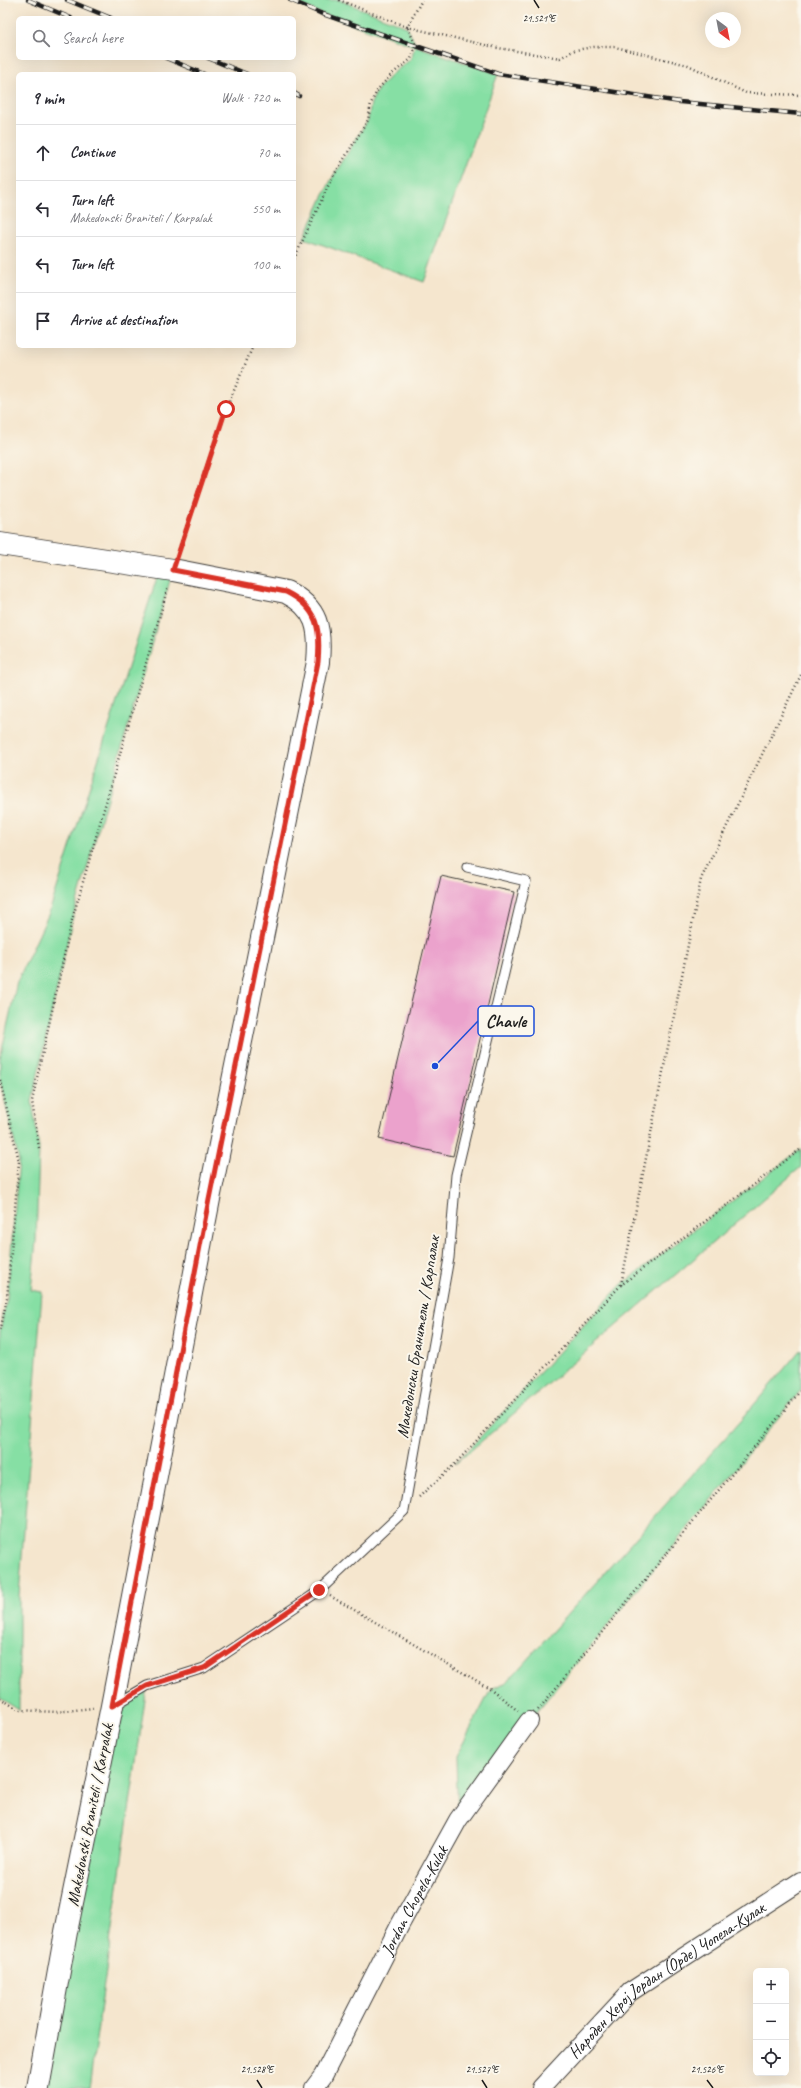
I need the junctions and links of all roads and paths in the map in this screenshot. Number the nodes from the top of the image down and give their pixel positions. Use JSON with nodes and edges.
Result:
{"nodes":[{"id":1,"x":339,"y":0,"type":"edge"},
{"id":2,"x":422,"y":0,"type":"edge"},
{"id":3,"x":407,"y":27,"type":"junction"},
{"id":4,"x":801,"y":95,"type":"edge"},
{"id":5,"x":296,"y":255,"type":"edge"},
{"id":6,"x":252,"y":348,"type":"edge"},
{"id":7,"x":0,"y":544,"type":"edge"},
{"id":8,"x":173,"y":570,"type":"junction"},
{"id":9,"x":801,"y":675,"type":"edge"},
{"id":10,"x":467,"y":867,"type":"dead end"},
{"id":11,"x":0,"y":1080,"type":"edge"},
{"id":12,"x":39,"y":1148,"type":"dead end"},
{"id":13,"x":801,"y":1149,"type":"edge"},
{"id":14,"x":621,"y":1285,"type":"junction"},
{"id":15,"x":0,"y":1332,"type":"edge"},
{"id":16,"x":801,"y":1390,"type":"edge"},
{"id":17,"x":404,"y":1510,"type":"junction"},
{"id":18,"x":319,"y":1590,"type":"junction"},
{"id":19,"x":0,"y":1698,"type":"edge"},
{"id":20,"x":112,"y":1706,"type":"junction"},
{"id":21,"x":529,"y":1721,"type":"junction"},
{"id":22,"x":801,"y":1881,"type":"edge"},
{"id":23,"x":38,"y":2088,"type":"edge"},
{"id":24,"x":314,"y":2088,"type":"edge"},
{"id":25,"x":541,"y":2088,"type":"edge"}],
"edges":[{"from":1,"to":3,"type":"path"},
{"from":2,"to":3,"type":"path"},
{"from":3,"to":4,"type":"path"},
{"from":3,"to":5,"type":"path"},
{"from":6,"to":8,"type":"path"},
{"from":7,"to":8,"type":"main road","name":"Makedonski Braniteli / Karpalak"},
{"from":8,"to":12,"type":"path"},
{"from":8,"to":20,"type":"main road","name":"Makedonski Braniteli / Karpalak"},
{"from":9,"to":14,"type":"path"},
{"from":10,"to":17,"type":"lane","name":"Македонски Бранители / Карпалак"},
{"from":11,"to":15,"type":"path"},
{"from":13,"to":14,"type":"path"},
{"from":14,"to":17,"type":"path"},
{"from":16,"to":21,"type":"path"},
{"from":17,"to":18,"type":"lane"},
{"from":18,"to":20,"type":"lane"},
{"from":18,"to":21,"type":"path"},
{"from":19,"to":20,"type":"path"},
{"from":20,"to":23,"type":"main road","name":"Makedonski Braniteli / Karpalak"},
{"from":21,"to":24,"type":"street","name":"Jordan Chopela-Kulak"},
{"from":22,"to":25,"type":"street","name":"Народен Херој Јордан (Орде) Чопела-Кулак"}]}
